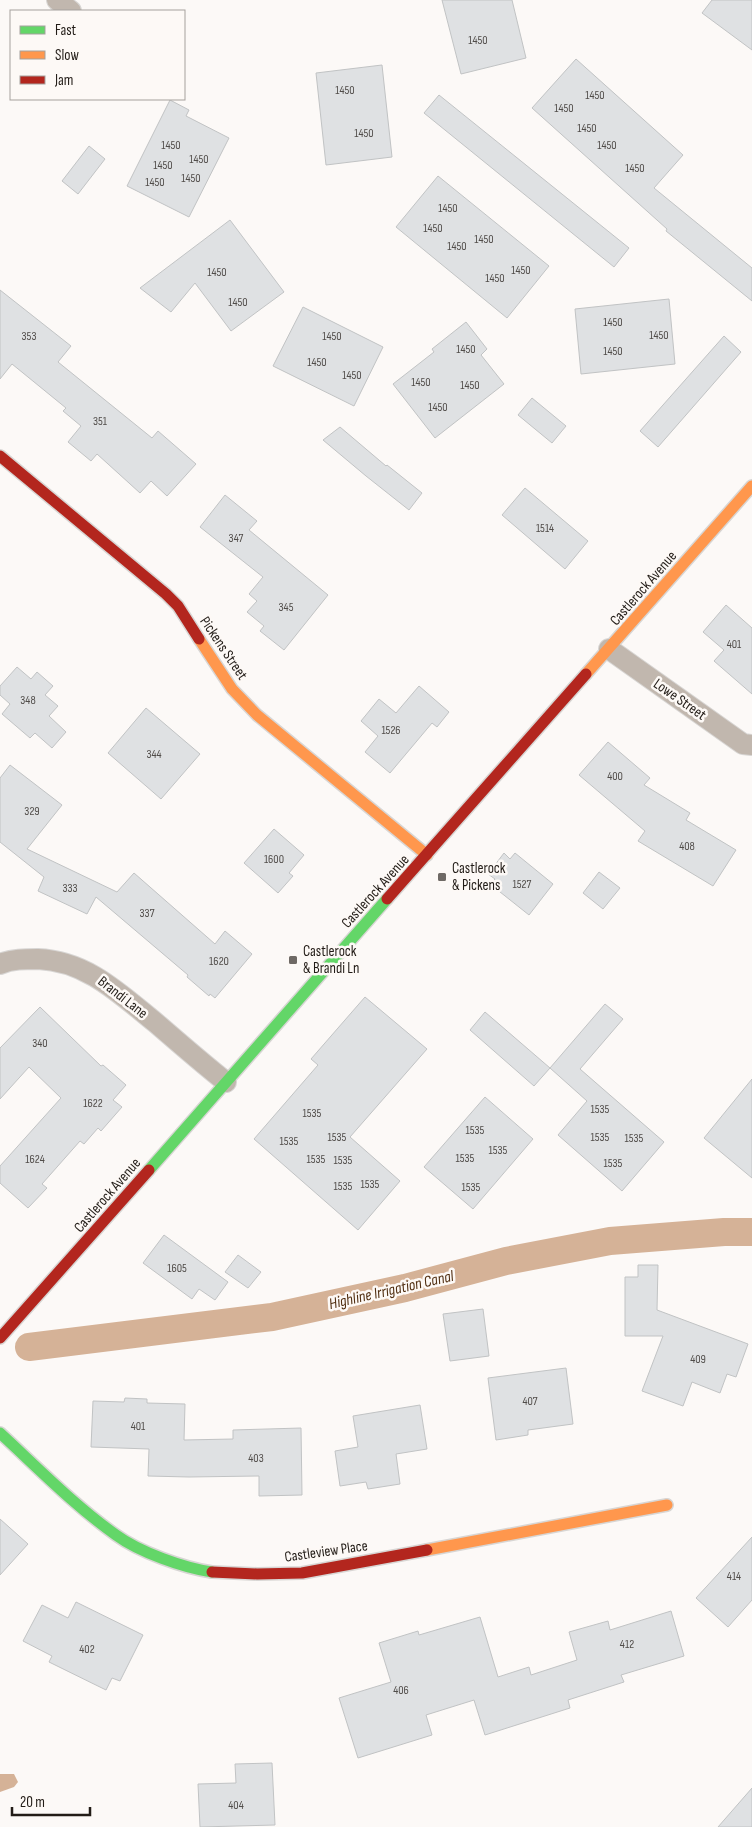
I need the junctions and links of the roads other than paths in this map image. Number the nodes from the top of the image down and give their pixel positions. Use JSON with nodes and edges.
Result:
{"nodes":[{"id":1,"x":57,"y":0,"type":"edge"},
{"id":2,"x":70,"y":10,"type":"edge"},
{"id":3,"x":0,"y":456,"type":"edge"},
{"id":4,"x":752,"y":486,"type":"edge"},
{"id":5,"x":609,"y":649,"type":"junction"},
{"id":6,"x":752,"y":744,"type":"edge"},
{"id":7,"x":427,"y":855,"type":"junction"},
{"id":8,"x":0,"y":964,"type":"edge"},
{"id":9,"x":226,"y":1082,"type":"junction"},
{"id":10,"x":0,"y":1338,"type":"edge"},
{"id":11,"x":0,"y":1433,"type":"edge"},
{"id":12,"x":667,"y":1505,"type":"dead end"}],
"edges":[{"from":1,"to":2,"type":"street"},
{"from":3,"to":7,"type":"street","name":"Pickens Street"},
{"from":4,"to":5,"type":"street","name":"Castlerock Avenue"},
{"from":5,"to":6,"type":"street","name":"Lowe Street"},
{"from":5,"to":7,"type":"street","name":"Castlerock Avenue"},
{"from":7,"to":9,"type":"street","name":"Castlerock Avenue"},
{"from":8,"to":9,"type":"street","name":"Brandi Lane"},
{"from":9,"to":10,"type":"street","name":"Castlerock Avenue"},
{"from":11,"to":12,"type":"street","name":"Castleview Place"}]}
